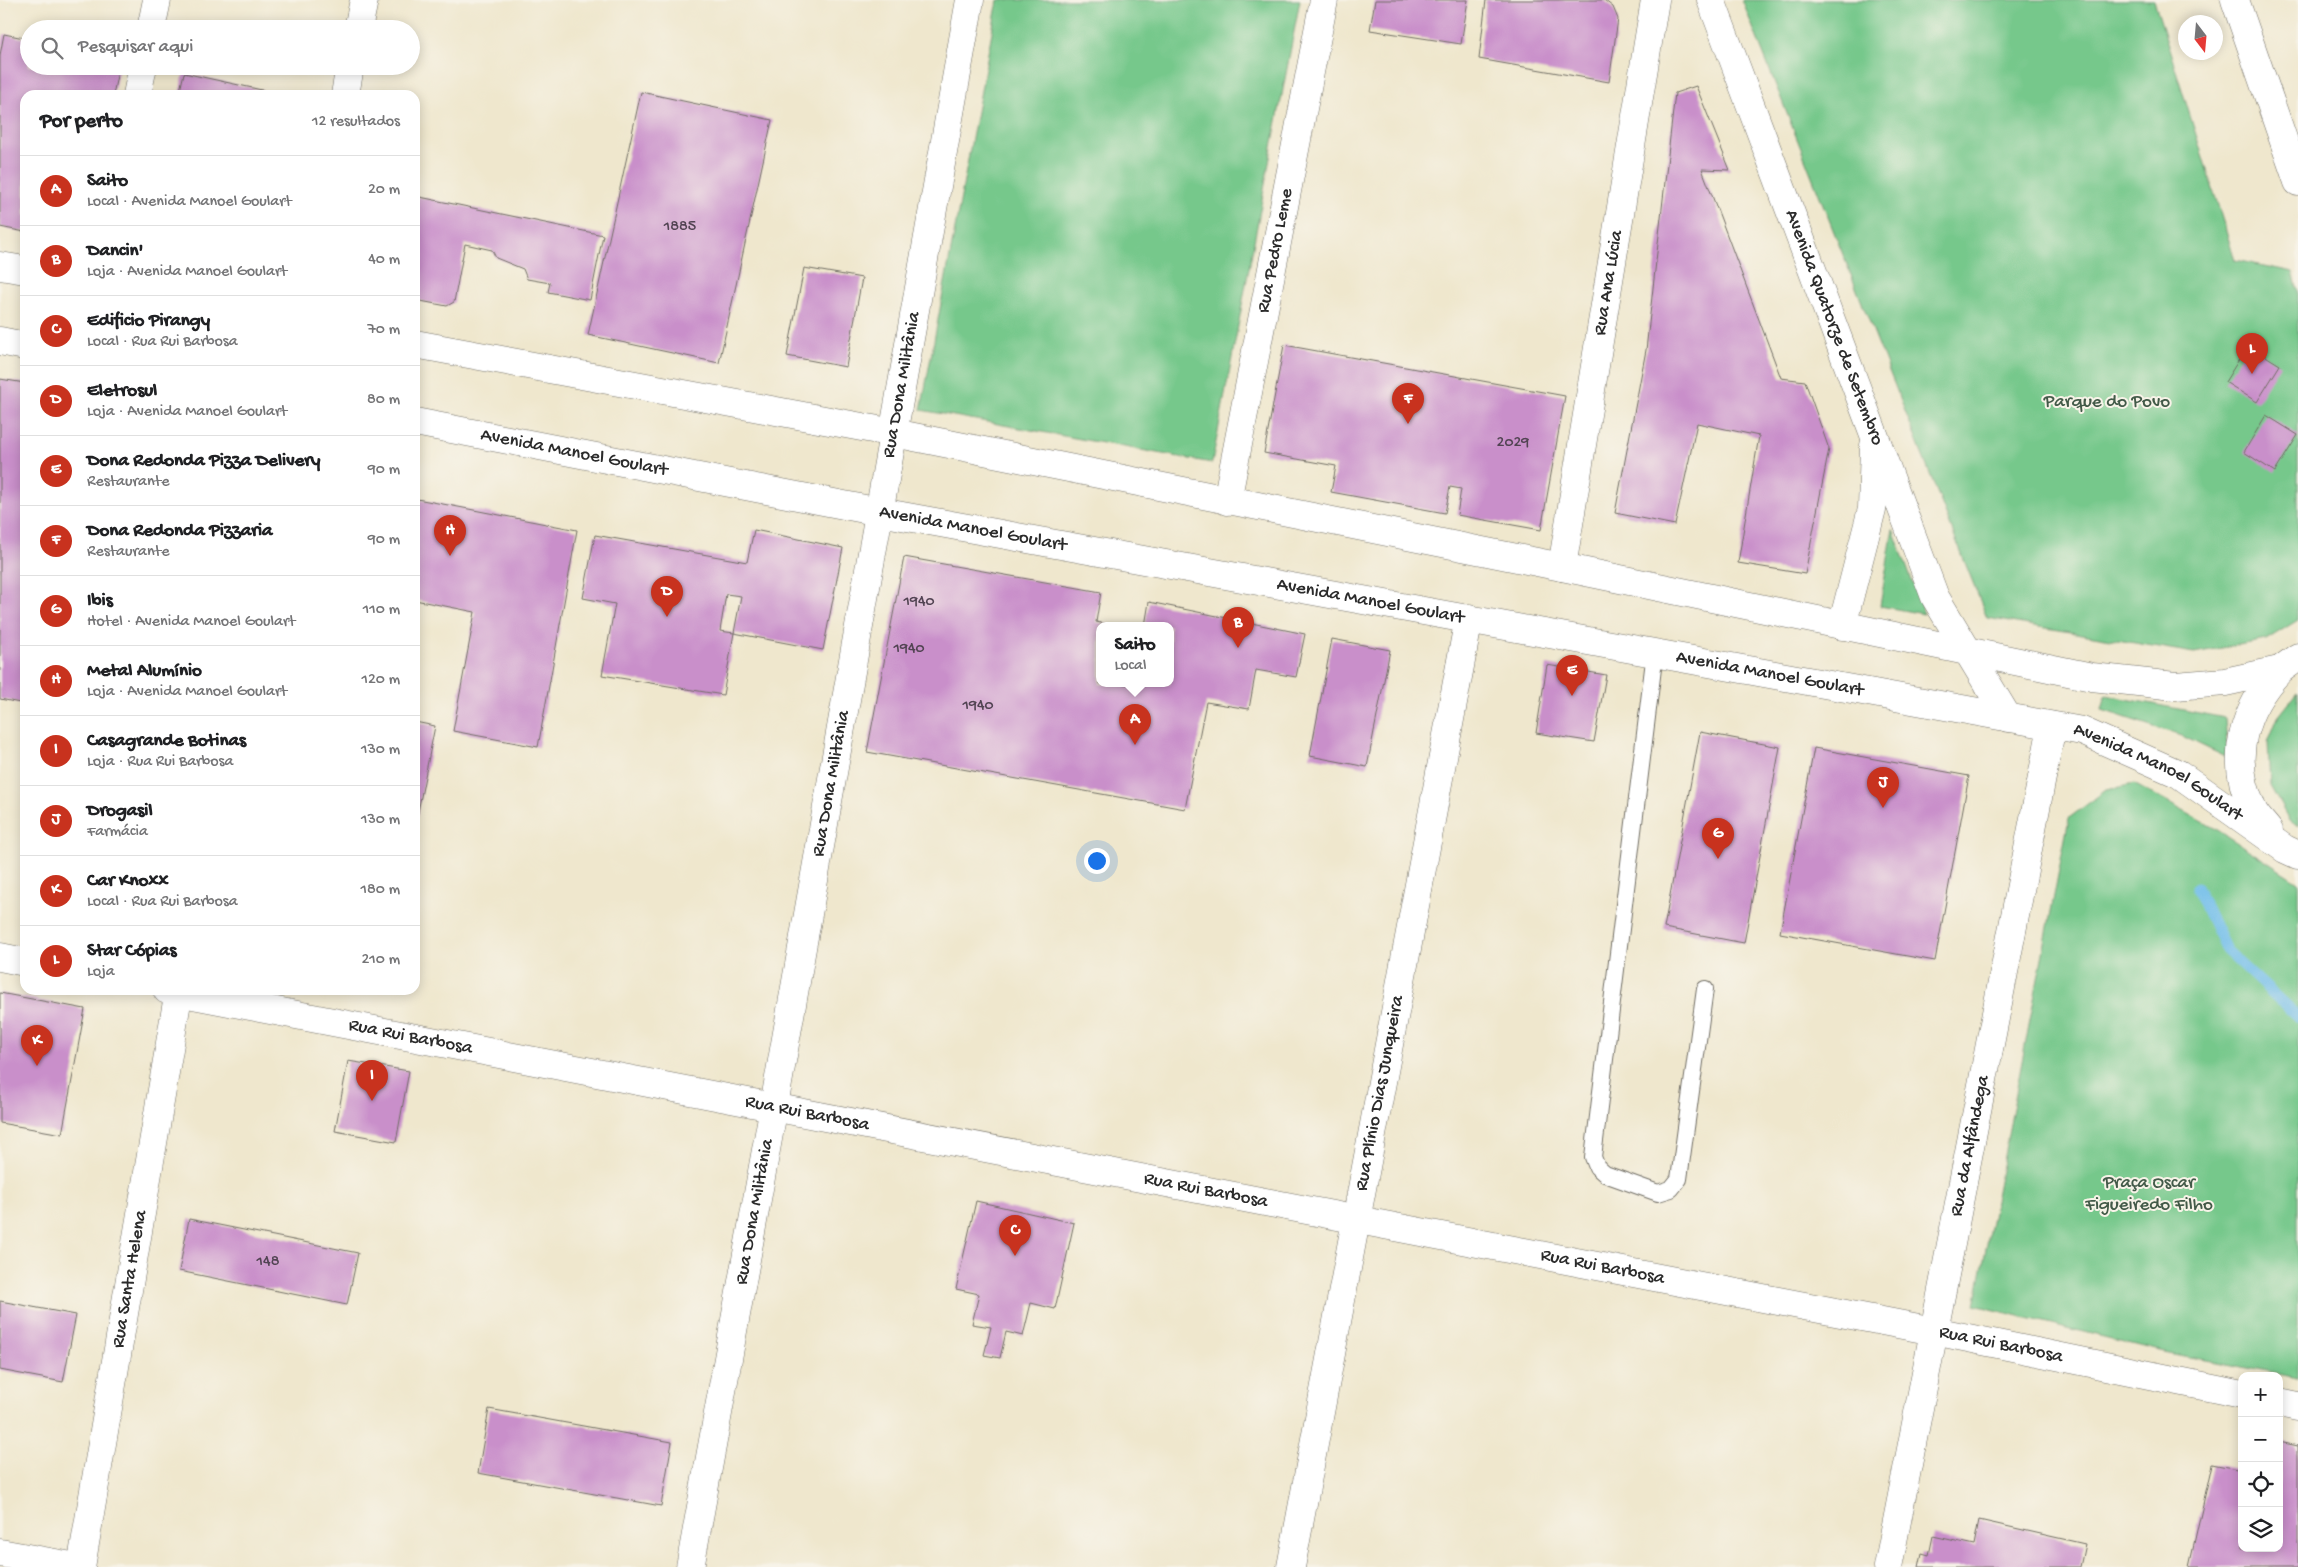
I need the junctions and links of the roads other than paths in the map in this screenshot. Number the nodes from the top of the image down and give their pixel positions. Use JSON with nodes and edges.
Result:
{"nodes":[{"id":1,"x":157,"y":0,"type":"edge"},
{"id":2,"x":364,"y":0,"type":"edge"},
{"id":3,"x":970,"y":0,"type":"edge"},
{"id":4,"x":1324,"y":0,"type":"edge"},
{"id":5,"x":1655,"y":0,"type":"edge"},
{"id":6,"x":1711,"y":0,"type":"edge"},
{"id":7,"x":2235,"y":0,"type":"edge"},
{"id":8,"x":153,"y":20,"type":"edge"},
{"id":9,"x":360,"y":20,"type":"edge"},
{"id":10,"x":141,"y":75,"type":"edge"},
{"id":11,"x":348,"y":75,"type":"edge"},
{"id":12,"x":138,"y":90,"type":"edge"},
{"id":13,"x":346,"y":90,"type":"edge"},
{"id":14,"x":2298,"y":182,"type":"edge"},
{"id":15,"x":0,"y":266,"type":"edge"},
{"id":16,"x":20,"y":269,"type":"edge"},
{"id":17,"x":0,"y":341,"type":"edge"},
{"id":18,"x":20,"y":345,"type":"edge"},
{"id":19,"x":420,"y":345,"type":"edge"},
{"id":20,"x":420,"y":423,"type":"edge"},
{"id":21,"x":1874,"y":432,"type":"junction"},
{"id":22,"x":894,"y":433,"type":"junction"},
{"id":23,"x":1227,"y":501,"type":"junction"},
{"id":24,"x":880,"y":512,"type":"junction"},
{"id":25,"x":1562,"y":567,"type":"junction"},
{"id":26,"x":1469,"y":618,"type":"junction"},
{"id":27,"x":1842,"y":626,"type":"junction"},
{"id":28,"x":1966,"y":650,"type":"junction"},
{"id":29,"x":1655,"y":652,"type":"junction"},
{"id":30,"x":2289,"y":664,"type":"edge"},
{"id":31,"x":2008,"y":718,"type":"junction"},
{"id":32,"x":2052,"y":726,"type":"junction"},
{"id":33,"x":2291,"y":852,"type":"edge"},
{"id":34,"x":0,"y":957,"type":"edge"},
{"id":35,"x":20,"y":961,"type":"edge"},
{"id":36,"x":1705,"y":989,"type":"dead end"},
{"id":37,"x":174,"y":995,"type":"edge"},
{"id":38,"x":196,"y":995,"type":"edge"},
{"id":39,"x":774,"y":1106,"type":"junction"},
{"id":40,"x":1356,"y":1219,"type":"junction"},
{"id":41,"x":1934,"y":1331,"type":"junction"},
{"id":42,"x":2238,"y":1393,"type":"edge"},
{"id":43,"x":2283,"y":1403,"type":"edge"},
{"id":44,"x":2298,"y":1406,"type":"edge"},
{"id":45,"x":0,"y":1553,"type":"edge"},
{"id":46,"x":79,"y":1567,"type":"edge"},
{"id":47,"x":690,"y":1567,"type":"edge"},
{"id":48,"x":1291,"y":1567,"type":"edge"},
{"id":49,"x":1888,"y":1567,"type":"edge"}],
"edges":[{"from":1,"to":8,"type":"street"},
{"from":2,"to":9,"type":"street"},
{"from":3,"to":22,"type":"street","name":"Rua Dona Militânia"},
{"from":4,"to":23,"type":"street","name":"Rua Pedro Leme"},
{"from":5,"to":25,"type":"street","name":"Rua Ana Lúcia"},
{"from":6,"to":21,"type":"street","name":"Avenida Quatorze de Setembro"},
{"from":7,"to":14,"type":"street"},
{"from":10,"to":12,"type":"street"},
{"from":11,"to":13,"type":"street"},
{"from":15,"to":16,"type":"street"},
{"from":17,"to":18,"type":"street"},
{"from":19,"to":22,"type":"street"},
{"from":20,"to":24,"type":"street","name":"Avenida Manoel Goulart"},
{"from":21,"to":27,"type":"street"},
{"from":21,"to":28,"type":"street","name":"Avenida Quatorze de Setembro"},
{"from":22,"to":23,"type":"street"},
{"from":22,"to":24,"type":"street","name":"Rua Dona Militânia"},
{"from":23,"to":25,"type":"street"},
{"from":24,"to":26,"type":"street","name":"Avenida Manoel Goulart"},
{"from":24,"to":39,"type":"street","name":"Rua Dona Militânia"},
{"from":25,"to":27,"type":"street"},
{"from":26,"to":29,"type":"street","name":"Avenida Manoel Goulart"},
{"from":26,"to":40,"type":"street","name":"Rua Plínio Dias Junqueira"},
{"from":27,"to":28,"type":"street"},
{"from":28,"to":30,"type":"street"},
{"from":28,"to":31,"type":"street","name":"Avenida Quatorze de Setembro"},
{"from":29,"to":31,"type":"street","name":"Avenida Manoel Goulart"},
{"from":29,"to":36,"type":"lane"},
{"from":30,"to":33,"type":"street"},
{"from":31,"to":32,"type":"street","name":"Avenida Manoel Goulart"},
{"from":32,"to":33,"type":"street","name":"Avenida Manoel Goulart"},
{"from":32,"to":41,"type":"street","name":"Rua da Alfândega"},
{"from":34,"to":35,"type":"street"},
{"from":37,"to":46,"type":"street","name":"Rua Santa Helena"},
{"from":38,"to":39,"type":"street","name":"Rua Rui Barbosa"},
{"from":39,"to":40,"type":"street","name":"Rua Rui Barbosa"},
{"from":39,"to":47,"type":"street","name":"Rua Dona Militânia"},
{"from":40,"to":41,"type":"street","name":"Rua Rui Barbosa"},
{"from":40,"to":48,"type":"street","name":"Rua Plínio Dias Junqueira"},
{"from":41,"to":42,"type":"street","name":"Rua Rui Barbosa"},
{"from":41,"to":49,"type":"street","name":"Rua da Alfândega"},
{"from":43,"to":44,"type":"street"},
{"from":45,"to":46,"type":"street"}]}
